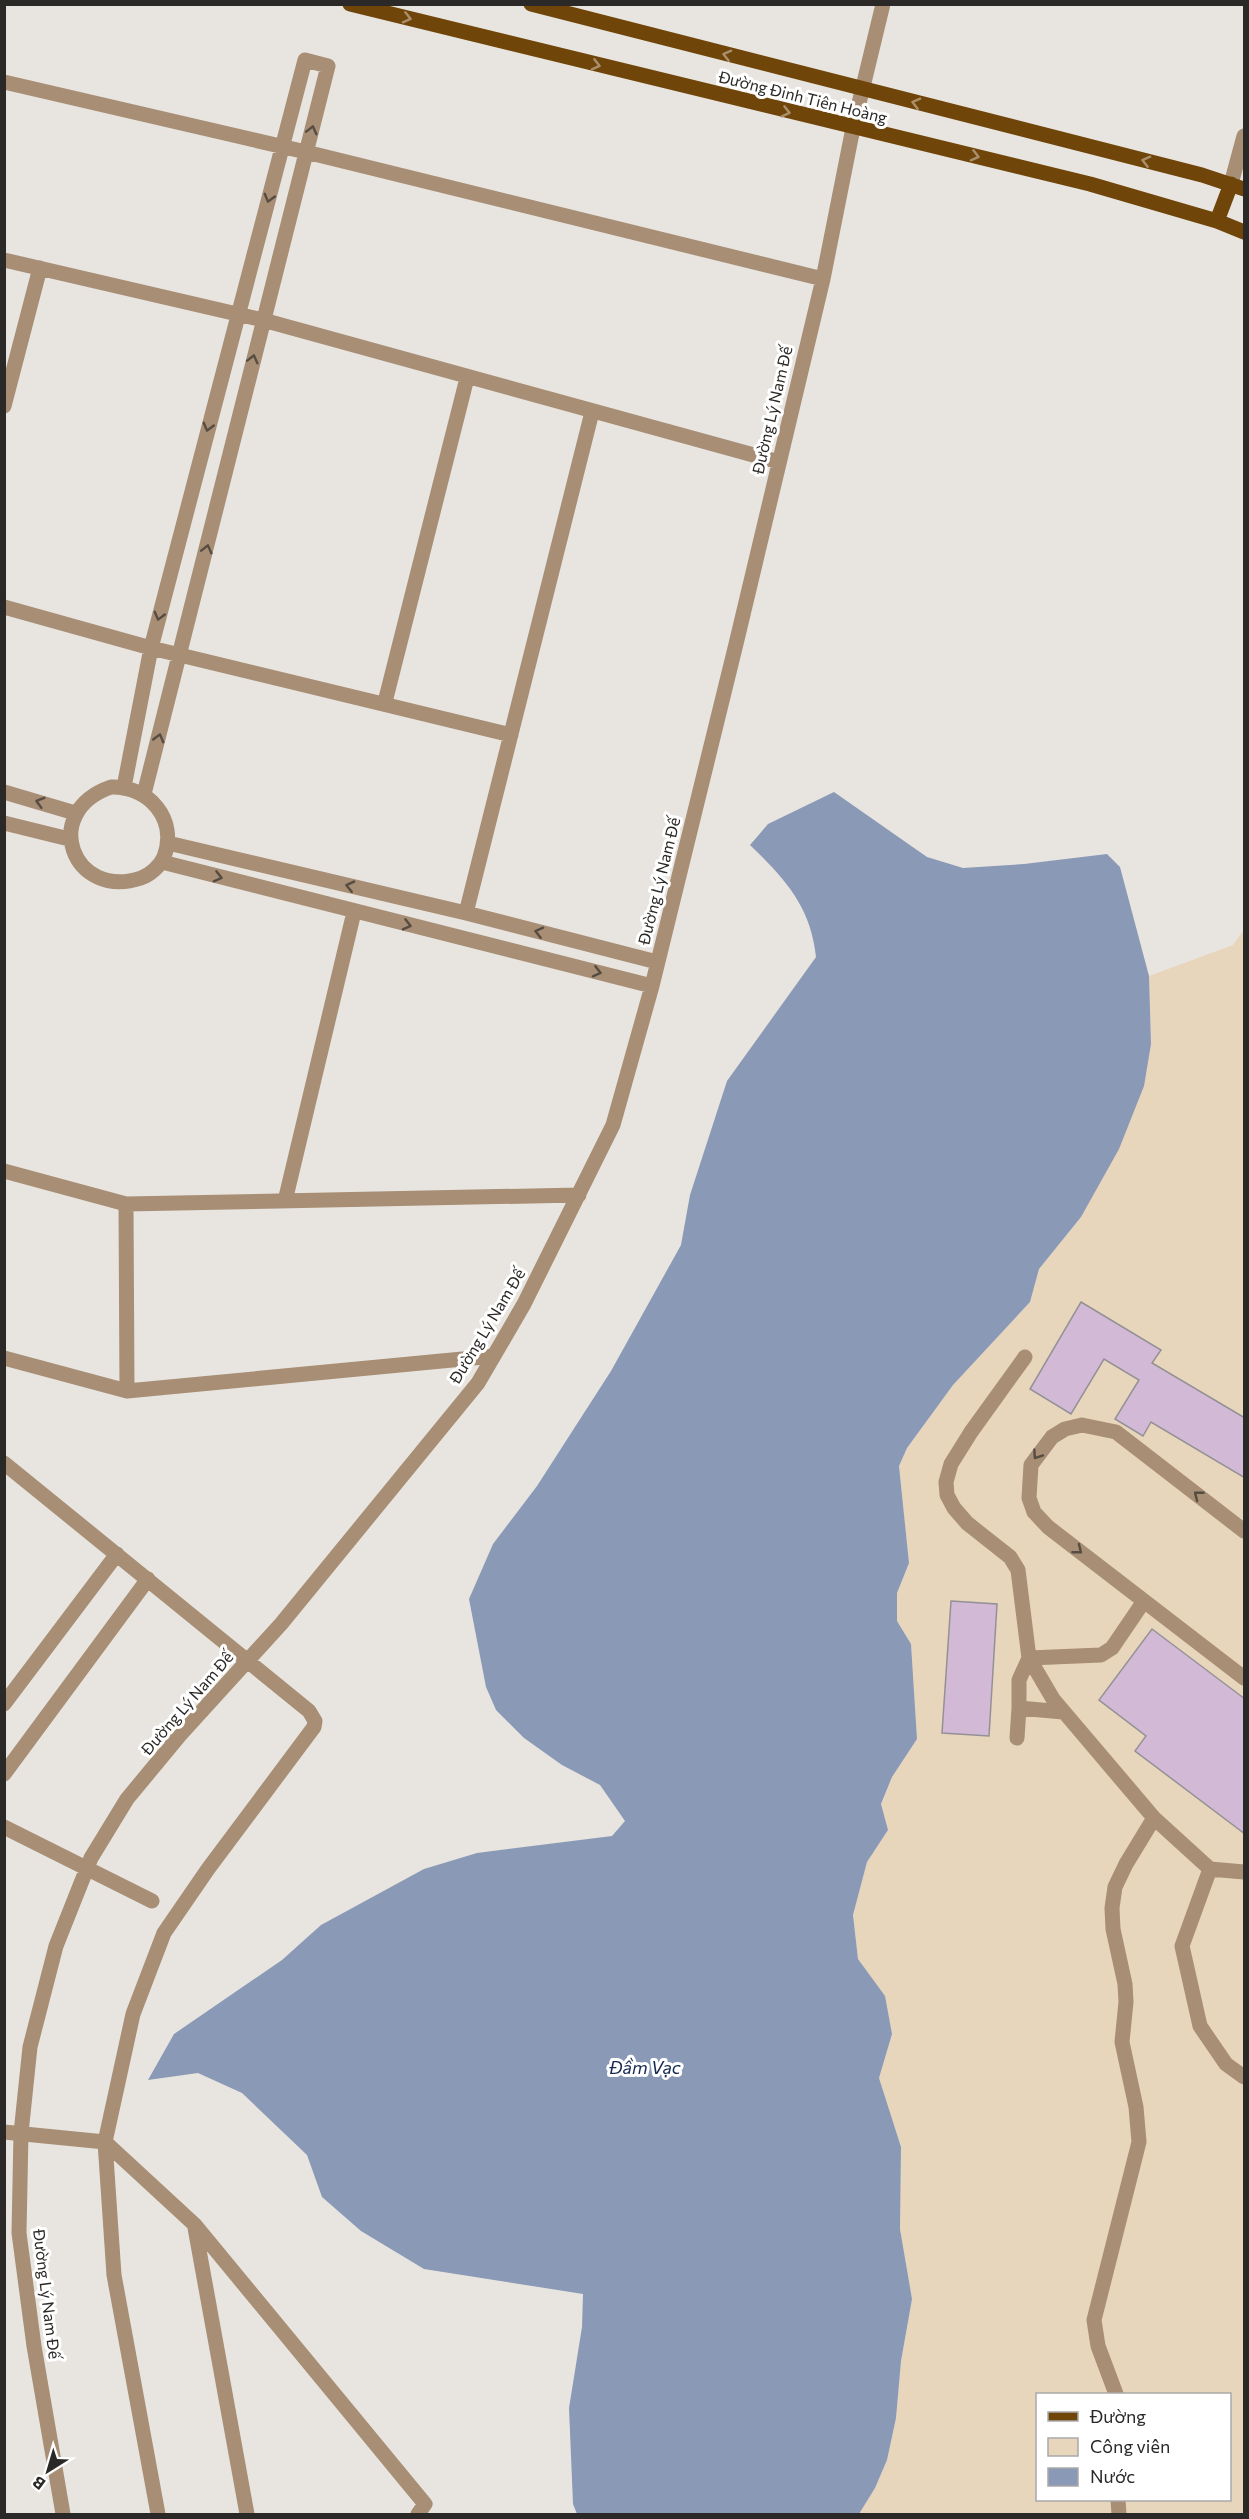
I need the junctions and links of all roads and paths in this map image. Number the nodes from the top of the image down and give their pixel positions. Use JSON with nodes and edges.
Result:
{"nodes":[{"id":1,"x":350,"y":4,"type":"edge"},
{"id":2,"x":531,"y":4,"type":"edge"},
{"id":3,"x":884,"y":4,"type":"edge"},
{"id":4,"x":4,"y":82,"type":"edge"},
{"id":5,"x":863,"y":89,"type":"junction"},
{"id":6,"x":853,"y":128,"type":"junction"},
{"id":7,"x":1245,"y":136,"type":"edge"},
{"id":8,"x":283,"y":146,"type":"junction"},
{"id":9,"x":306,"y":152,"type":"junction"},
{"id":10,"x":1238,"y":186,"type":"edge"},
{"id":11,"x":1217,"y":221,"type":"junction"},
{"id":12,"x":1245,"y":232,"type":"edge"},
{"id":13,"x":4,"y":260,"type":"edge"},
{"id":14,"x":40,"y":268,"type":"junction"},
{"id":15,"x":823,"y":279,"type":"junction"},
{"id":16,"x":237,"y":316,"type":"junction"},
{"id":17,"x":263,"y":320,"type":"junction"},
{"id":18,"x":467,"y":378,"type":"junction"},
{"id":19,"x":4,"y":406,"type":"edge"},
{"id":20,"x":592,"y":411,"type":"junction"},
{"id":21,"x":779,"y":462,"type":"junction"},
{"id":22,"x":4,"y":607,"type":"edge"},
{"id":23,"x":151,"y":648,"type":"junction"},
{"id":24,"x":181,"y":654,"type":"junction"},
{"id":25,"x":385,"y":702,"type":"junction"},
{"id":26,"x":511,"y":735,"type":"junction"},
{"id":27,"x":124,"y":787,"type":"junction"},
{"id":28,"x":4,"y":792,"type":"edge"},
{"id":29,"x":144,"y":794,"type":"junction"},
{"id":30,"x":75,"y":813,"type":"junction"},
{"id":31,"x":4,"y":823,"type":"edge"},
{"id":32,"x":69,"y":839,"type":"junction"},
{"id":33,"x":168,"y":843,"type":"junction"},
{"id":34,"x":162,"y":862,"type":"junction"},
{"id":35,"x":354,"y":912,"type":"junction"},
{"id":36,"x":466,"y":914,"type":"junction"},
{"id":37,"x":657,"y":962,"type":"junction"},
{"id":38,"x":651,"y":986,"type":"junction"},
{"id":39,"x":4,"y":1171,"type":"edge"},
{"id":40,"x":579,"y":1195,"type":"junction"},
{"id":41,"x":285,"y":1201,"type":"junction"},
{"id":42,"x":126,"y":1204,"type":"junction"},
{"id":43,"x":494,"y":1356,"type":"junction"},
{"id":44,"x":4,"y":1358,"type":"edge"},
{"id":45,"x":1025,"y":1358,"type":"dead end"},
{"id":46,"x":127,"y":1391,"type":"junction"},
{"id":47,"x":4,"y":1463,"type":"edge"},
{"id":48,"x":1245,"y":1531,"type":"edge"},
{"id":49,"x":117,"y":1554,"type":"junction"},
{"id":50,"x":148,"y":1579,"type":"junction"},
{"id":51,"x":1144,"y":1601,"type":"junction"},
{"id":52,"x":1029,"y":1658,"type":"junction"},
{"id":53,"x":248,"y":1660,"type":"junction"},
{"id":54,"x":1245,"y":1678,"type":"edge"},
{"id":55,"x":4,"y":1704,"type":"edge"},
{"id":56,"x":1019,"y":1708,"type":"junction"},
{"id":57,"x":1063,"y":1712,"type":"junction"},
{"id":58,"x":1017,"y":1738,"type":"dead end"},
{"id":59,"x":4,"y":1774,"type":"edge"},
{"id":60,"x":1154,"y":1818,"type":"junction"},
{"id":61,"x":4,"y":1827,"type":"edge"},
{"id":62,"x":1210,"y":1869,"type":"junction"},
{"id":63,"x":86,"y":1870,"type":"junction"},
{"id":64,"x":1245,"y":1872,"type":"edge"},
{"id":65,"x":152,"y":1901,"type":"dead end"},
{"id":66,"x":1245,"y":2077,"type":"edge"},
{"id":67,"x":4,"y":2132,"type":"edge"},
{"id":68,"x":21,"y":2133,"type":"junction"},
{"id":69,"x":105,"y":2142,"type":"junction"},
{"id":70,"x":195,"y":2225,"type":"junction"},
{"id":71,"x":1116,"y":2393,"type":"edge"},
{"id":72,"x":63,"y":2514,"type":"edge"},
{"id":73,"x":158,"y":2514,"type":"edge"},
{"id":74,"x":247,"y":2514,"type":"edge"},
{"id":75,"x":418,"y":2514,"type":"edge"}],
"edges":[{"from":1,"to":6,"type":"main road","name":"Đường Đinh Tiên Hoàng","one_way":true},
{"from":5,"to":2,"type":"main road","one_way":true},
{"from":3,"to":5,"type":"street","name":"Đường Lý Nam Đế"},
{"from":4,"to":8,"type":"street"},
{"from":5,"to":6,"type":"street","name":"Đường Lý Nam Đế"},
{"from":10,"to":5,"type":"main road","one_way":true},
{"from":6,"to":11,"type":"main road","name":"Đường Đinh Tiên Hoàng","one_way":true},
{"from":6,"to":15,"type":"street","name":"Đường Lý Nam Đế"},
{"from":7,"to":10,"type":"street"},
{"from":8,"to":9,"type":"street"},
{"from":9,"to":8,"type":"street","one_way":true},
{"from":8,"to":16,"type":"street","one_way":true},
{"from":9,"to":15,"type":"street"},
{"from":9,"to":17,"type":"street"},
{"from":10,"to":11,"type":"main road"},
{"from":11,"to":12,"type":"main road","name":"Đường Đinh Tiên Hoàng"},
{"from":13,"to":14,"type":"street"},
{"from":14,"to":16,"type":"street"},
{"from":14,"to":19,"type":"street"},
{"from":15,"to":21,"type":"street","name":"Đường Lý Nam Đế"},
{"from":16,"to":17,"type":"street"},
{"from":16,"to":23,"type":"street","one_way":true},
{"from":17,"to":18,"type":"street"},
{"from":24,"to":17,"type":"street","one_way":true},
{"from":18,"to":20,"type":"street"},
{"from":18,"to":25,"type":"street"},
{"from":20,"to":21,"type":"street"},
{"from":20,"to":26,"type":"street"},
{"from":21,"to":37,"type":"street","name":"Đường Lý Nam Đế"},
{"from":22,"to":23,"type":"street"},
{"from":23,"to":24,"type":"street"},
{"from":23,"to":27,"type":"street"},
{"from":24,"to":25,"type":"street"},
{"from":29,"to":24,"type":"street","one_way":true},
{"from":25,"to":26,"type":"street"},
{"from":26,"to":36,"type":"street"},
{"from":27,"to":29,"type":"street"},
{"from":27,"to":30,"type":"street"},
{"from":30,"to":28,"type":"street","one_way":true},
{"from":29,"to":33,"type":"street"},
{"from":30,"to":32,"type":"street"},
{"from":31,"to":32,"type":"street"},
{"from":32,"to":34,"type":"street"},
{"from":33,"to":34,"type":"street"},
{"from":36,"to":33,"type":"street","one_way":true},
{"from":34,"to":35,"type":"street","one_way":true},
{"from":35,"to":38,"type":"street","one_way":true},
{"from":35,"to":41,"type":"street"},
{"from":37,"to":36,"type":"street","one_way":true},
{"from":37,"to":38,"type":"street","name":"Đường Lý Nam Đế"},
{"from":38,"to":40,"type":"street","name":"Đường Lý Nam Đế"},
{"from":39,"to":42,"type":"street"},
{"from":40,"to":41,"type":"street"},
{"from":40,"to":43,"type":"street","name":"Đường Lý Nam Đế"},
{"from":41,"to":42,"type":"street"},
{"from":42,"to":46,"type":"street"},
{"from":43,"to":46,"type":"street"},
{"from":43,"to":53,"type":"street","name":"Đường Lý Nam Đế"},
{"from":44,"to":46,"type":"street"},
{"from":45,"to":52,"type":"street"},
{"from":47,"to":49,"type":"street"},
{"from":48,"to":51,"type":"street","one_way":true},
{"from":49,"to":50,"type":"street"},
{"from":49,"to":55,"type":"street"},
{"from":50,"to":53,"type":"street"},
{"from":50,"to":59,"type":"street"},
{"from":51,"to":52,"type":"street"},
{"from":51,"to":54,"type":"street"},
{"from":52,"to":56,"type":"street"},
{"from":52,"to":57,"type":"street"},
{"from":53,"to":63,"type":"street","name":"Đường Lý Nam Đế"},
{"from":53,"to":69,"type":"street"},
{"from":56,"to":57,"type":"street"},
{"from":56,"to":58,"type":"street"},
{"from":57,"to":60,"type":"street"},
{"from":60,"to":62,"type":"street"},
{"from":60,"to":71,"type":"street"},
{"from":61,"to":63,"type":"street"},
{"from":62,"to":64,"type":"street"},
{"from":62,"to":66,"type":"street"},
{"from":63,"to":65,"type":"street"},
{"from":63,"to":68,"type":"street","name":"Đường Lý Nam Đế"},
{"from":67,"to":68,"type":"street"},
{"from":68,"to":69,"type":"street"},
{"from":68,"to":72,"type":"street","name":"Đường Lý Nam Đế"},
{"from":69,"to":70,"type":"street"},
{"from":69,"to":73,"type":"street"},
{"from":70,"to":74,"type":"street"},
{"from":70,"to":75,"type":"street"}]}
